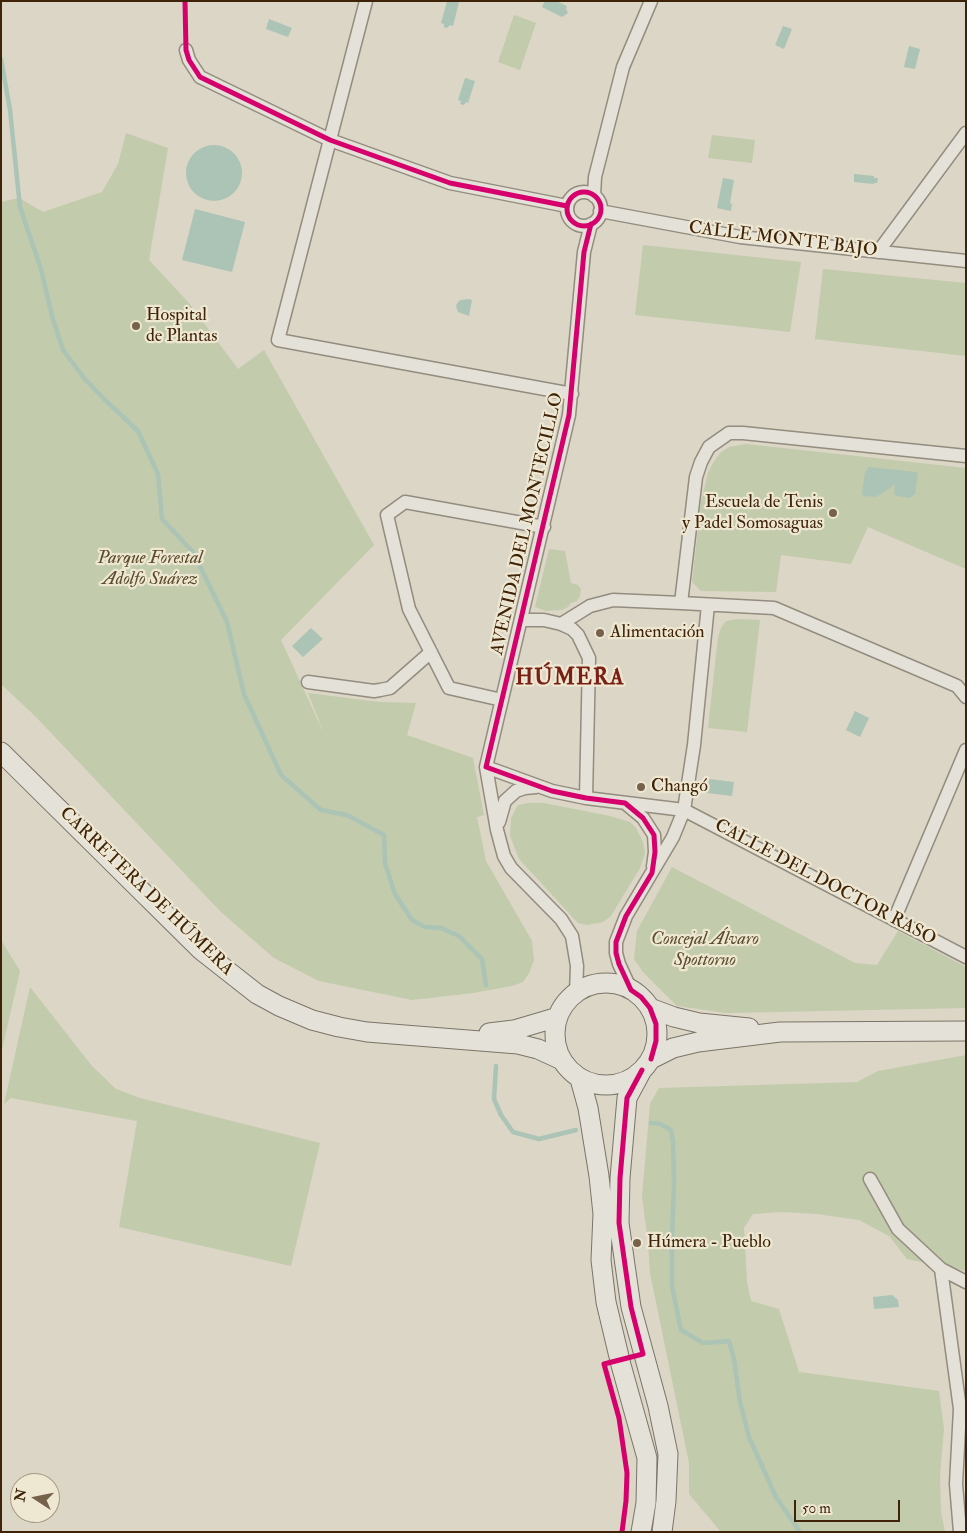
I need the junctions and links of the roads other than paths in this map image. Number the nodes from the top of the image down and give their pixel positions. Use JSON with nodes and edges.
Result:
{"nodes":[{"id":1,"x":366,"y":1,"type":"edge"},
{"id":2,"x":651,"y":1,"type":"edge"},
{"id":3,"x":186,"y":50,"type":"dead end"},
{"id":4,"x":966,"y":133,"type":"edge"},
{"id":5,"x":330,"y":140,"type":"junction"},
{"id":6,"x":588,"y":194,"type":"junction"},
{"id":7,"x":567,"y":206,"type":"junction"},
{"id":8,"x":600,"y":211,"type":"junction"},
{"id":9,"x":585,"y":225,"type":"junction"},
{"id":10,"x":878,"y":252,"type":"junction"},
{"id":11,"x":966,"y":261,"type":"edge"},
{"id":12,"x":572,"y":394,"type":"junction"},
{"id":13,"x":966,"y":456,"type":"edge"},
{"id":14,"x":544,"y":527,"type":"junction"},
{"id":15,"x":681,"y":603,"type":"junction"},
{"id":16,"x":708,"y":605,"type":"junction"},
{"id":17,"x":590,"y":606,"type":"junction"},
{"id":18,"x":521,"y":620,"type":"junction"},
{"id":19,"x":561,"y":624,"type":"junction"},
{"id":20,"x":578,"y":635,"type":"junction"},
{"id":21,"x":431,"y":652,"type":"junction"},
{"id":22,"x":308,"y":682,"type":"dead end"},
{"id":23,"x":966,"y":697,"type":"edge"},
{"id":24,"x":502,"y":700,"type":"junction"},
{"id":25,"x":966,"y":750,"type":"edge"},
{"id":26,"x":1,"y":752,"type":"edge"},
{"id":27,"x":486,"y":767,"type":"junction"},
{"id":28,"x":539,"y":786,"type":"junction"},
{"id":29,"x":586,"y":798,"type":"junction"},
{"id":30,"x":625,"y":803,"type":"junction"},
{"id":31,"x":684,"y":810,"type":"junction"},
{"id":32,"x":497,"y":830,"type":"junction"},
{"id":33,"x":652,"y":874,"type":"junction"},
{"id":34,"x":894,"y":920,"type":"junction"},
{"id":35,"x":966,"y":958,"type":"edge"},
{"id":36,"x":631,"y":990,"type":"junction"},
{"id":37,"x":576,"y":993,"type":"junction"},
{"id":38,"x":650,"y":1008,"type":"junction"},
{"id":39,"x":558,"y":1017,"type":"junction"},
{"id":40,"x":966,"y":1031,"type":"edge"},
{"id":41,"x":780,"y":1032,"type":"junction"},
{"id":42,"x":450,"y":1038,"type":"junction"},
{"id":43,"x":562,"y":1060,"type":"junction"},
{"id":44,"x":646,"y":1065,"type":"junction"},
{"id":45,"x":580,"y":1079,"type":"junction"},
{"id":46,"x":870,"y":1179,"type":"dead end"},
{"id":47,"x":941,"y":1269,"type":"junction"},
{"id":48,"x":966,"y":1282,"type":"edge"},
{"id":49,"x":640,"y":1532,"type":"edge"},
{"id":50,"x":662,"y":1532,"type":"edge"},
{"id":51,"x":960,"y":1532,"type":"edge"}],
"edges":[{"from":1,"to":5,"type":"street"},
{"from":2,"to":6,"type":"street"},
{"from":3,"to":5,"type":"street"},
{"from":4,"to":10,"type":"street"},
{"from":5,"to":7,"type":"street"},
{"from":5,"to":12,"type":"street"},
{"from":6,"to":7,"type":"street"},
{"from":6,"to":8,"type":"street"},
{"from":7,"to":9,"type":"street"},
{"from":8,"to":9,"type":"street"},
{"from":8,"to":10,"type":"street","name":"CALLE MONTE BAJO"},
{"from":9,"to":12,"type":"street","name":"AVENIDA DEL MONTECILLO"},
{"from":10,"to":11,"type":"street","name":"CALLE MONTE BAJO"},
{"from":12,"to":14,"type":"street","name":"AVENIDA DEL MONTECILLO"},
{"from":13,"to":15,"type":"street"},
{"from":14,"to":18,"type":"street","name":"AVENIDA DEL MONTECILLO"},
{"from":14,"to":21,"type":"street"},
{"from":15,"to":16,"type":"street"},
{"from":15,"to":17,"type":"street"},
{"from":16,"to":23,"type":"street"},
{"from":16,"to":31,"type":"street"},
{"from":17,"to":19,"type":"street"},
{"from":17,"to":20,"type":"street"},
{"from":18,"to":19,"type":"street"},
{"from":18,"to":24,"type":"street","name":"AVENIDA DEL MONTECILLO"},
{"from":19,"to":20,"type":"street"},
{"from":20,"to":29,"type":"street"},
{"from":21,"to":22,"type":"street"},
{"from":21,"to":24,"type":"street"},
{"from":24,"to":27,"type":"street","name":"AVENIDA DEL MONTECILLO"},
{"from":25,"to":34,"type":"street"},
{"from":26,"to":42,"type":"main road","name":"CARRETERA DE HÚMERA"},
{"from":27,"to":28,"type":"street"},
{"from":27,"to":32,"type":"street"},
{"from":28,"to":29,"type":"street"},
{"from":28,"to":32,"type":"street"},
{"from":29,"to":30,"type":"street"},
{"from":30,"to":31,"type":"street"},
{"from":30,"to":33,"type":"street"},
{"from":31,"to":33,"type":"street"},
{"from":31,"to":34,"type":"street","name":"CALLE DEL DOCTOR RASO"},
{"from":32,"to":37,"type":"street"},
{"from":33,"to":36,"type":"street"},
{"from":34,"to":35,"type":"street","name":"CALLE DEL DOCTOR RASO"},
{"from":36,"to":37,"type":"main road"},
{"from":36,"to":38,"type":"main road"},
{"from":37,"to":39,"type":"main road"},
{"from":38,"to":41,"type":"main road"},
{"from":38,"to":44,"type":"main road"},
{"from":39,"to":42,"type":"main road","name":"CARRETERA DE HÚMERA"},
{"from":39,"to":43,"type":"main road"},
{"from":40,"to":41,"type":"main road"},
{"from":41,"to":44,"type":"main road"},
{"from":42,"to":43,"type":"main road","name":"CARRETERA DE HÚMERA"},
{"from":43,"to":45,"type":"main road"},
{"from":44,"to":45,"type":"main road"},
{"from":44,"to":50,"type":"main road"},
{"from":45,"to":49,"type":"main road"},
{"from":46,"to":47,"type":"street"},
{"from":47,"to":48,"type":"street"},
{"from":47,"to":51,"type":"street"}]}
